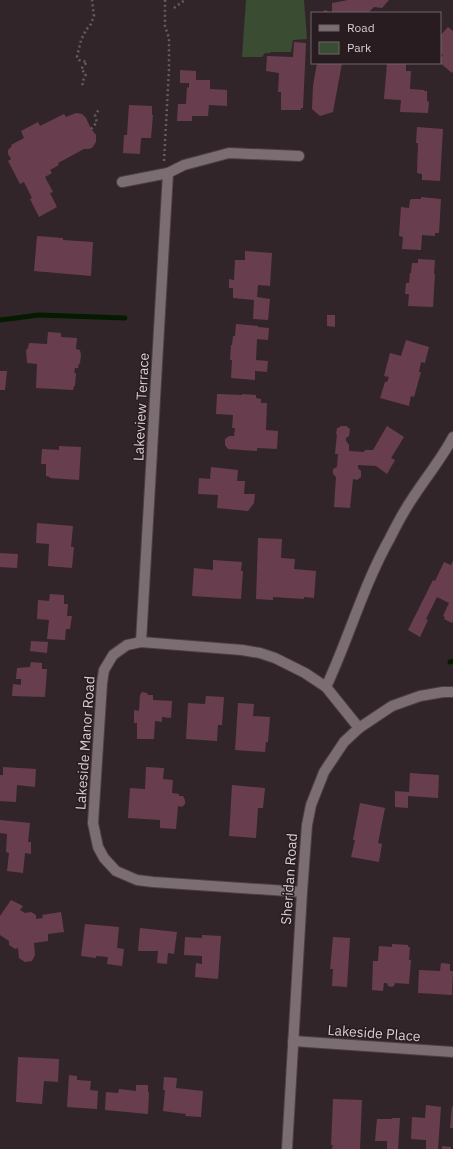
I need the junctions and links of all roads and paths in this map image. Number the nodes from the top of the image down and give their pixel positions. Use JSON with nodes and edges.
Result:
{"nodes":[{"id":1,"x":92,"y":0,"type":"edge"},
{"id":2,"x":165,"y":0,"type":"edge"},
{"id":3,"x":185,"y":0,"type":"edge"},
{"id":4,"x":174,"y":8,"type":"dead end"},
{"id":5,"x":83,"y":85,"type":"dead end"},
{"id":6,"x":99,"y":109,"type":"dead end"},
{"id":7,"x":92,"y":129,"type":"dead end"},
{"id":8,"x":299,"y":156,"type":"dead end"},
{"id":9,"x":166,"y":173,"type":"junction"},
{"id":10,"x":122,"y":182,"type":"dead end"},
{"id":11,"x":453,"y":437,"type":"edge"},
{"id":12,"x":450,"y":445,"type":"edge"},
{"id":13,"x":141,"y":642,"type":"junction"},
{"id":14,"x":326,"y":687,"type":"junction"},
{"id":15,"x":453,"y":692,"type":"edge"},
{"id":16,"x":359,"y":728,"type":"junction"},
{"id":17,"x":302,"y":892,"type":"junction"},
{"id":18,"x":293,"y":1041,"type":"junction"},
{"id":19,"x":453,"y":1052,"type":"edge"},
{"id":20,"x":287,"y":1149,"type":"edge"}],
"edges":[{"from":1,"to":5,"type":"path"},
{"from":2,"to":9,"type":"path"},
{"from":3,"to":4,"type":"path"},
{"from":6,"to":7,"type":"path"},
{"from":8,"to":9,"type":"street"},
{"from":9,"to":10,"type":"street"},
{"from":9,"to":13,"type":"street","name":"Lakeview Terrace"},
{"from":11,"to":12,"type":"street"},
{"from":12,"to":14,"type":"street"},
{"from":13,"to":14,"type":"street","name":"Lakeside Manor Road"},
{"from":13,"to":17,"type":"street","name":"Lakeside Manor Road"},
{"from":14,"to":16,"type":"street","name":"Lakeside Manor Road"},
{"from":15,"to":16,"type":"street","name":"Sheridan Road"},
{"from":16,"to":17,"type":"street","name":"Sheridan Road"},
{"from":17,"to":18,"type":"street","name":"Sheridan Road"},
{"from":18,"to":19,"type":"street","name":"Lakeside Place"},
{"from":18,"to":20,"type":"street","name":"Sheridan Road"}]}
